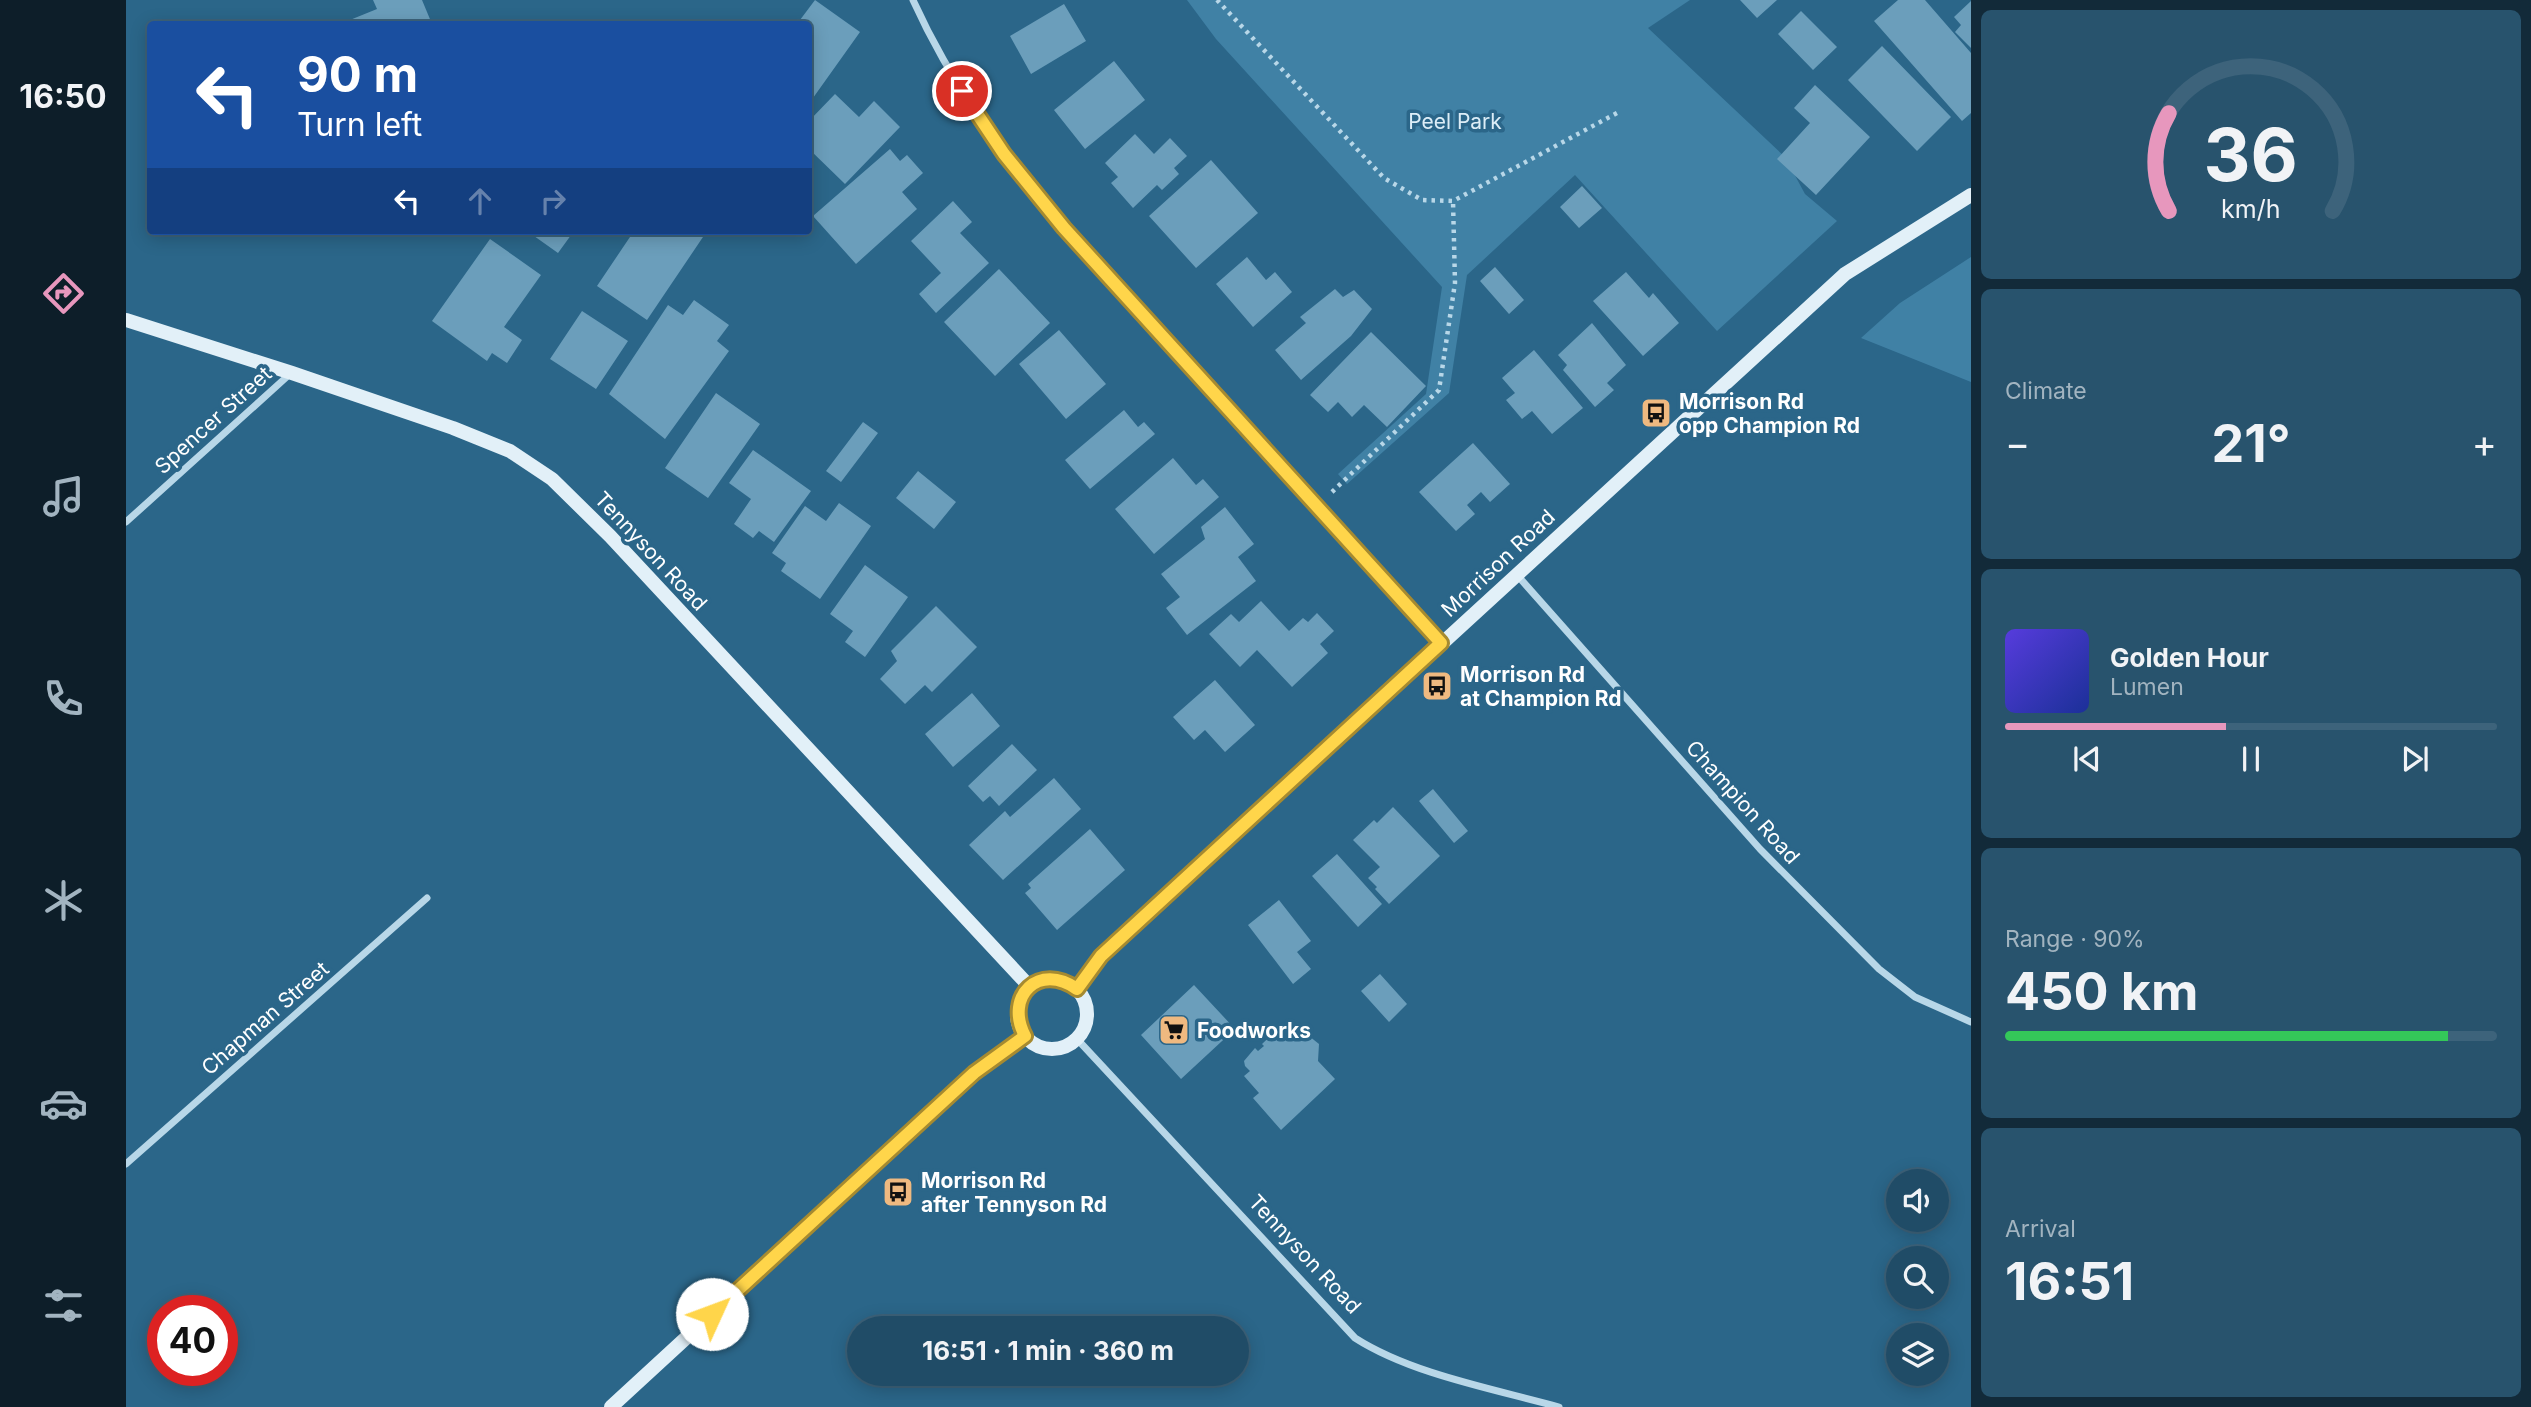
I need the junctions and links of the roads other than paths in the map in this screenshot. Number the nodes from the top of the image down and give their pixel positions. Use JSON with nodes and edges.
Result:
{"nodes":[{"id":1,"x":914,"y":0,"type":"edge"},
{"id":2,"x":1971,"y":195,"type":"edge"},
{"id":3,"x":126,"y":320,"type":"edge"},
{"id":4,"x":292,"y":373,"type":"junction"},
{"id":5,"x":126,"y":522,"type":"edge"},
{"id":6,"x":1516,"y":574,"type":"junction"},
{"id":7,"x":1441,"y":643,"type":"junction"},
{"id":8,"x":427,"y":898,"type":"dead end"},
{"id":9,"x":1030,"y":987,"type":"junction"},
{"id":10,"x":1077,"y":989,"type":"junction"},
{"id":11,"x":1971,"y":1022,"type":"edge"},
{"id":12,"x":1025,"y":1036,"type":"junction"},
{"id":13,"x":1077,"y":1039,"type":"junction"},
{"id":14,"x":126,"y":1164,"type":"edge"},
{"id":15,"x":611,"y":1407,"type":"edge"},
{"id":16,"x":1559,"y":1407,"type":"edge"}],
"edges":[{"from":1,"to":7,"type":"street"},
{"from":2,"to":6,"type":"street","name":"Morrison Road"},
{"from":3,"to":4,"type":"street","name":"Tennyson Road"},
{"from":4,"to":5,"type":"street","name":"Spencer Street"},
{"from":4,"to":9,"type":"street","name":"Tennyson Road"},
{"from":6,"to":7,"type":"street","name":"Morrison Road"},
{"from":6,"to":11,"type":"street","name":"Champion Road"},
{"from":7,"to":10,"type":"street","name":"Morrison Road"},
{"from":8,"to":14,"type":"street","name":"Chapman Street"},
{"from":9,"to":10,"type":"street"},
{"from":9,"to":12,"type":"street"},
{"from":10,"to":13,"type":"street"},
{"from":12,"to":13,"type":"street"},
{"from":12,"to":15,"type":"street"},
{"from":13,"to":16,"type":"street","name":"Tennyson Road"}]}
